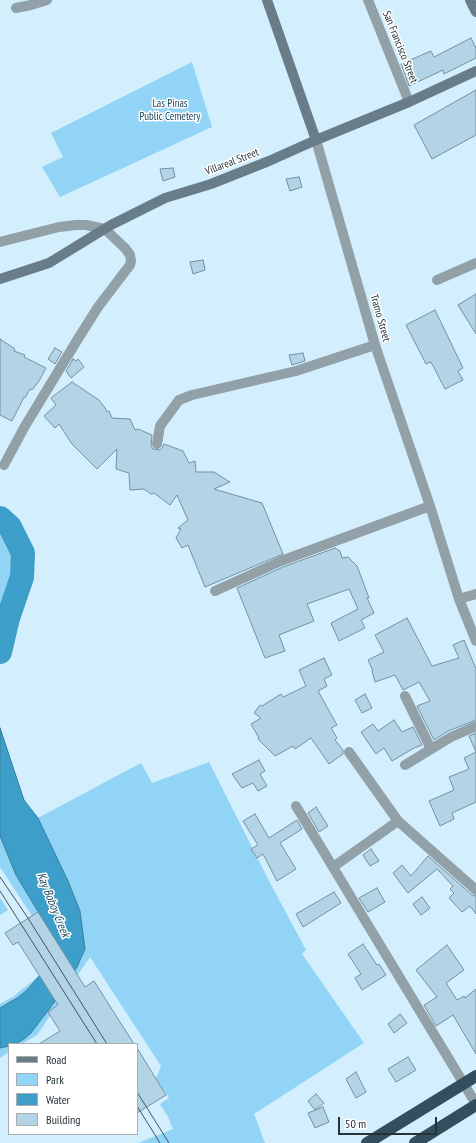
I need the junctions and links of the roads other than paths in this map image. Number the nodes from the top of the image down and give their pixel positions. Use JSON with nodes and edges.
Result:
{"nodes":[{"id":1,"x":47,"y":0,"type":"edge"},
{"id":2,"x":267,"y":0,"type":"edge"},
{"id":3,"x":368,"y":0,"type":"edge"},
{"id":4,"x":470,"y":0,"type":"edge"},
{"id":5,"x":16,"y":8,"type":"dead end"},
{"id":6,"x":476,"y":12,"type":"edge"},
{"id":7,"x":476,"y":71,"type":"edge"},
{"id":8,"x":410,"y":102,"type":"junction"},
{"id":9,"x":316,"y":140,"type":"junction"},
{"id":10,"x":104,"y":229,"type":"junction"},
{"id":11,"x":0,"y":242,"type":"edge"},
{"id":12,"x":476,"y":263,"type":"edge"},
{"id":13,"x":0,"y":279,"type":"edge"},
{"id":14,"x":437,"y":280,"type":"dead end"},
{"id":15,"x":375,"y":345,"type":"junction"},
{"id":16,"x":157,"y":444,"type":"dead end"},
{"id":17,"x":4,"y":465,"type":"dead end"},
{"id":18,"x":430,"y":506,"type":"junction"},
{"id":19,"x":215,"y":591,"type":"dead end"},
{"id":20,"x":476,"y":594,"type":"edge"},
{"id":21,"x":459,"y":599,"type":"junction"},
{"id":22,"x":476,"y":641,"type":"edge"},
{"id":23,"x":405,"y":696,"type":"dead end"},
{"id":24,"x":476,"y":726,"type":"edge"},
{"id":25,"x":431,"y":749,"type":"junction"},
{"id":26,"x":349,"y":752,"type":"dead end"},
{"id":27,"x":405,"y":765,"type":"dead end"},
{"id":28,"x":296,"y":806,"type":"dead end"},
{"id":29,"x":398,"y":821,"type":"junction"},
{"id":30,"x":333,"y":867,"type":"junction"},
{"id":31,"x":476,"y":890,"type":"edge"},
{"id":32,"x":476,"y":1076,"type":"edge"},
{"id":33,"x":476,"y":1105,"type":"edge"},
{"id":34,"x":367,"y":1143,"type":"edge"},
{"id":35,"x":415,"y":1143,"type":"edge"}],
"edges":[{"from":1,"to":5,"type":"street"},
{"from":2,"to":9,"type":"street","name":"Tramo Street"},
{"from":3,"to":8,"type":"street","name":"San Francisco Street"},
{"from":4,"to":6,"type":"street"},
{"from":7,"to":8,"type":"street","name":"Villareal Street"},
{"from":8,"to":9,"type":"street","name":"Villareal Street"},
{"from":9,"to":10,"type":"street","name":"Villareal Street"},
{"from":9,"to":15,"type":"street","name":"Tramo Street"},
{"from":10,"to":11,"type":"street"},
{"from":10,"to":13,"type":"street","name":"Villareal Street"},
{"from":10,"to":17,"type":"street"},
{"from":12,"to":14,"type":"street"},
{"from":15,"to":16,"type":"street"},
{"from":15,"to":18,"type":"street","name":"Tramo Street"},
{"from":18,"to":19,"type":"street"},
{"from":18,"to":21,"type":"street","name":"Tramo Street"},
{"from":20,"to":21,"type":"street"},
{"from":21,"to":22,"type":"street","name":"Tramo Street"},
{"from":23,"to":25,"type":"street"},
{"from":24,"to":25,"type":"street"},
{"from":25,"to":27,"type":"street"},
{"from":26,"to":29,"type":"street"},
{"from":28,"to":30,"type":"street"},
{"from":29,"to":30,"type":"street"},
{"from":29,"to":31,"type":"street"},
{"from":30,"to":33,"type":"street"},
{"from":32,"to":34,"type":"highway","bridge":true},
{"from":33,"to":35,"type":"highway"}]}
